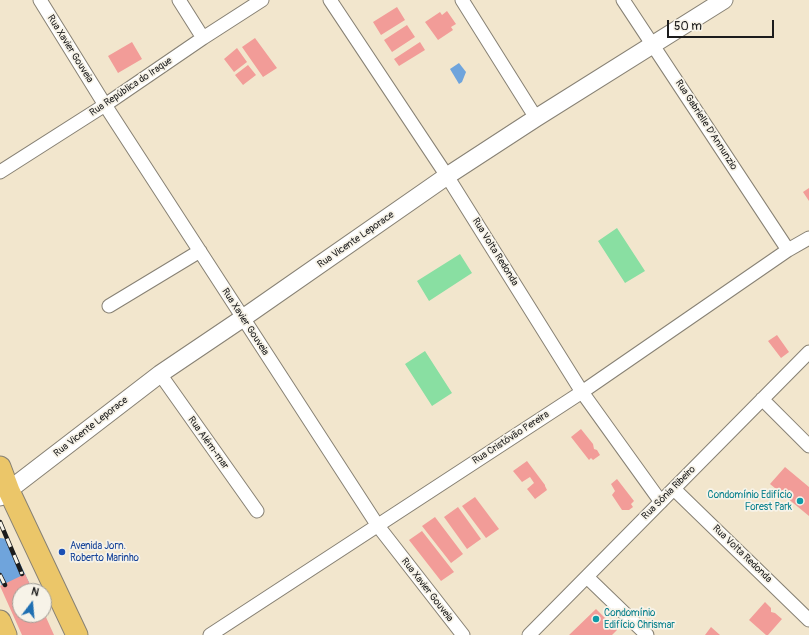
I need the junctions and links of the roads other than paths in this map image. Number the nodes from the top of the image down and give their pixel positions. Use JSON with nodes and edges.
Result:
{"nodes":[{"id":1,"x":40,"y":0,"type":"edge"},
{"id":2,"x":179,"y":0,"type":"edge"},
{"id":3,"x":262,"y":0,"type":"edge"},
{"id":4,"x":330,"y":0,"type":"edge"},
{"id":5,"x":462,"y":0,"type":"edge"},
{"id":6,"x":623,"y":0,"type":"edge"},
{"id":7,"x":724,"y":0,"type":"edge"},
{"id":8,"x":203,"y":38,"type":"junction"},
{"id":9,"x":653,"y":45,"type":"junction"},
{"id":10,"x":105,"y":105,"type":"junction"},
{"id":11,"x":536,"y":118,"type":"junction"},
{"id":12,"x":0,"y":172,"type":"edge"},
{"id":13,"x":448,"y":176,"type":"junction"},
{"id":14,"x":809,"y":238,"type":"edge"},
{"id":15,"x":788,"y":250,"type":"junction"},
{"id":16,"x":200,"y":251,"type":"junction"},
{"id":17,"x":109,"y":306,"type":"dead end"},
{"id":18,"x":243,"y":318,"type":"junction"},
{"id":19,"x":809,"y":352,"type":"edge"},
{"id":20,"x":160,"y":374,"type":"junction"},
{"id":21,"x":582,"y":392,"type":"junction"},
{"id":22,"x":762,"y":399,"type":"junction"},
{"id":23,"x":809,"y":446,"type":"edge"},
{"id":24,"x":0,"y":467,"type":"edge"},
{"id":25,"x":674,"y":489,"type":"junction"},
{"id":26,"x":3,"y":495,"type":"edge"},
{"id":27,"x":661,"y":502,"type":"junction"},
{"id":28,"x":257,"y":511,"type":"dead end"},
{"id":29,"x":378,"y":526,"type":"junction"},
{"id":30,"x":587,"y":577,"type":"junction"},
{"id":31,"x":809,"y":620,"type":"edge"},
{"id":32,"x":0,"y":621,"type":"edge"},
{"id":33,"x":6,"y":635,"type":"edge"},
{"id":34,"x":77,"y":635,"type":"edge"},
{"id":35,"x":210,"y":635,"type":"edge"},
{"id":36,"x":463,"y":635,"type":"edge"},
{"id":37,"x":529,"y":635,"type":"edge"},
{"id":38,"x":647,"y":635,"type":"edge"}],
"edges":[{"from":1,"to":10,"type":"street","name":"Rua Xavier Gouveia"},
{"from":2,"to":8,"type":"street"},
{"from":3,"to":8,"type":"street","name":"Rua República do Iraque"},
{"from":4,"to":13,"type":"street","name":"Rua Volta Redonda"},
{"from":5,"to":11,"type":"street"},
{"from":6,"to":9,"type":"street","name":"Rua Gabrielle D'Annunzio"},
{"from":7,"to":9,"type":"street","name":"Rua Vicente Leporace"},
{"from":8,"to":10,"type":"street","name":"Rua República do Iraque"},
{"from":9,"to":11,"type":"street","name":"Rua Vicente Leporace"},
{"from":9,"to":15,"type":"street","name":"Rua Gabrielle D'Annunzio"},
{"from":10,"to":12,"type":"street","name":"Rua República do Iraque"},
{"from":10,"to":16,"type":"street","name":"Rua Xavier Gouveia"},
{"from":11,"to":13,"type":"street","name":"Rua Vicente Leporace"},
{"from":13,"to":18,"type":"street","name":"Rua Vicente Leporace"},
{"from":13,"to":21,"type":"street","name":"Rua Volta Redonda"},
{"from":14,"to":15,"type":"street","name":"Rua Cristóvão Pereira"},
{"from":15,"to":21,"type":"street","name":"Rua Cristóvão Pereira"},
{"from":16,"to":17,"type":"street"},
{"from":16,"to":18,"type":"street","name":"Rua Xavier Gouveia"},
{"from":18,"to":20,"type":"street","name":"Rua Vicente Leporace"},
{"from":18,"to":29,"type":"street","name":"Rua Xavier Gouveia"},
{"from":19,"to":22,"type":"street","name":"Rua Sônia Ribeiro"},
{"from":20,"to":26,"type":"street","name":"Rua Vicente Leporace"},
{"from":20,"to":28,"type":"street","name":"Rua Além-mar"},
{"from":21,"to":27,"type":"street","name":"Rua Volta Redonda"},
{"from":21,"to":29,"type":"street","name":"Rua Cristóvão Pereira"},
{"from":22,"to":23,"type":"street"},
{"from":22,"to":25,"type":"street","name":"Rua Sônia Ribeiro"},
{"from":24,"to":26,"type":"main road"},
{"from":25,"to":27,"type":"street","name":"Rua Sônia Ribeiro"},
{"from":25,"to":31,"type":"street","name":"Rua Volta Redonda"},
{"from":26,"to":34,"type":"main road"},
{"from":27,"to":30,"type":"street","name":"Rua Sônia Ribeiro"},
{"from":29,"to":35,"type":"street","name":"Rua Cristóvão Pereira"},
{"from":29,"to":36,"type":"street","name":"Rua Xavier Gouveia"},
{"from":30,"to":37,"type":"street","name":"Rua Sônia Ribeiro"},
{"from":30,"to":38,"type":"street"},
{"from":32,"to":33,"type":"main road"}]}
